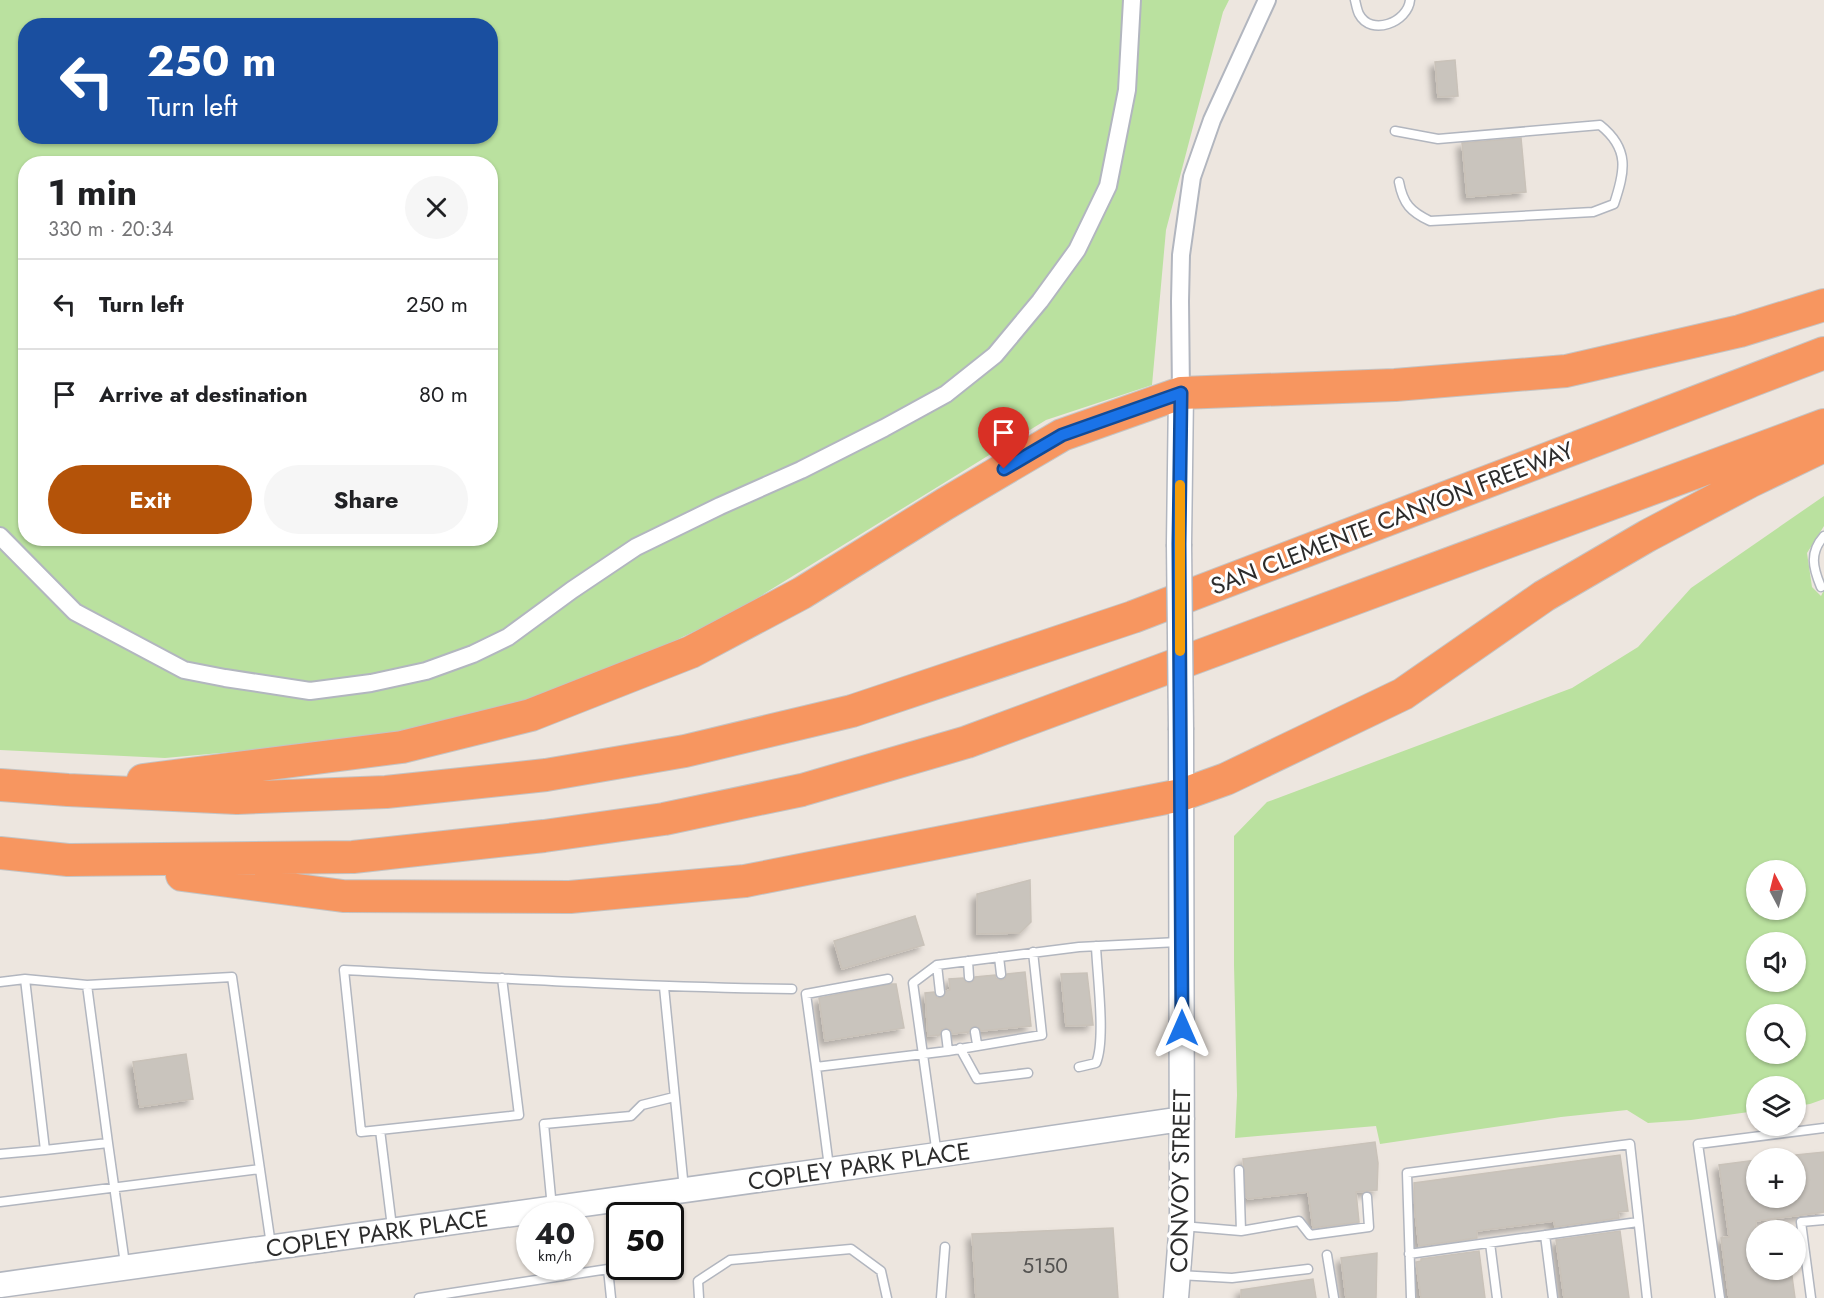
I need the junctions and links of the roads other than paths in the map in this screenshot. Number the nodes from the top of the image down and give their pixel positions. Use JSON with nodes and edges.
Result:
{"nodes":[{"id":1,"x":1132,"y":0,"type":"edge"},
{"id":2,"x":1267,"y":0,"type":"edge"},
{"id":3,"x":1354,"y":0,"type":"edge"},
{"id":4,"x":1410,"y":0,"type":"edge"},
{"id":5,"x":1395,"y":131,"type":"dead end"},
{"id":6,"x":1399,"y":182,"type":"dead end"},
{"id":7,"x":1824,"y":305,"type":"edge"},
{"id":8,"x":1824,"y":353,"type":"edge"},
{"id":9,"x":1181,"y":393,"type":"junction"},
{"id":10,"x":1824,"y":425,"type":"edge"},
{"id":11,"x":1824,"y":446,"type":"edge"},
{"id":12,"x":0,"y":536,"type":"edge"},
{"id":13,"x":1824,"y":536,"type":"edge"},
{"id":14,"x":1821,"y":587,"type":"dead end"},
{"id":15,"x":0,"y":785,"type":"edge"},
{"id":16,"x":68,"y":790,"type":"junction"},
{"id":17,"x":1181,"y":795,"type":"junction"},
{"id":18,"x":0,"y":853,"type":"edge"},
{"id":19,"x":68,"y":860,"type":"junction"},
{"id":20,"x":1182,"y":942,"type":"junction"},
{"id":21,"x":1096,"y":946,"type":"junction"},
{"id":22,"x":1033,"y":952,"type":"junction"},
{"id":23,"x":999,"y":957,"type":"junction"},
{"id":24,"x":968,"y":961,"type":"junction"},
{"id":25,"x":937,"y":965,"type":"junction"},
{"id":26,"x":1001,"y":974,"type":"dead end"},
{"id":27,"x":969,"y":977,"type":"dead end"},
{"id":28,"x":502,"y":978,"type":"junction"},
{"id":29,"x":888,"y":979,"type":"dead end"},
{"id":30,"x":25,"y":980,"type":"junction"},
{"id":31,"x":0,"y":982,"type":"edge"},
{"id":32,"x":87,"y":985,"type":"junction"},
{"id":33,"x":664,"y":987,"type":"junction"},
{"id":34,"x":792,"y":989,"type":"dead end"},
{"id":35,"x":940,"y":992,"type":"dead end"},
{"id":36,"x":1008,"y":1029,"type":"dead end"},
{"id":37,"x":975,"y":1032,"type":"dead end"},
{"id":38,"x":946,"y":1034,"type":"dead end"},
{"id":39,"x":1009,"y":1040,"type":"junction"},
{"id":40,"x":977,"y":1044,"type":"junction"},
{"id":41,"x":960,"y":1048,"type":"junction"},
{"id":42,"x":948,"y":1051,"type":"junction"},
{"id":43,"x":923,"y":1053,"type":"junction"},
{"id":44,"x":816,"y":1067,"type":"junction"},
{"id":45,"x":1079,"y":1067,"type":"dead end"},
{"id":46,"x":1028,"y":1073,"type":"dead end"},
{"id":47,"x":674,"y":1097,"type":"junction"},
{"id":48,"x":1182,"y":1119,"type":"junction"},
{"id":49,"x":1824,"y":1128,"type":"edge"},
{"id":50,"x":380,"y":1130,"type":"junction"},
{"id":51,"x":108,"y":1143,"type":"junction"},
{"id":52,"x":45,"y":1150,"type":"junction"},
{"id":53,"x":0,"y":1154,"type":"edge"},
{"id":54,"x":937,"y":1155,"type":"junction"},
{"id":55,"x":260,"y":1170,"type":"junction"},
{"id":56,"x":829,"y":1170,"type":"junction"},
{"id":57,"x":1239,"y":1170,"type":"dead end"},
{"id":58,"x":115,"y":1189,"type":"junction"},
{"id":59,"x":684,"y":1190,"type":"junction"},
{"id":60,"x":1367,"y":1197,"type":"dead end"},
{"id":61,"x":0,"y":1202,"type":"edge"},
{"id":62,"x":551,"y":1202,"type":"edge"},
{"id":63,"x":594,"y":1203,"type":"edge"},
{"id":64,"x":516,"y":1214,"type":"edge"},
{"id":65,"x":1824,"y":1220,"type":"edge"},
{"id":66,"x":1638,"y":1222,"type":"junction"},
{"id":67,"x":1182,"y":1226,"type":"junction"},
{"id":68,"x":392,"y":1231,"type":"junction"},
{"id":69,"x":1241,"y":1231,"type":"junction"},
{"id":70,"x":1545,"y":1235,"type":"junction"},
{"id":71,"x":1490,"y":1243,"type":"junction"},
{"id":72,"x":945,"y":1247,"type":"dead end"},
{"id":73,"x":272,"y":1248,"type":"junction"},
{"id":74,"x":1409,"y":1254,"type":"junction"},
{"id":75,"x":1327,"y":1256,"type":"dead end"},
{"id":76,"x":126,"y":1268,"type":"junction"},
{"id":77,"x":1308,"y":1269,"type":"dead end"},
{"id":78,"x":0,"y":1285,"type":"edge"},
{"id":79,"x":1177,"y":1286,"type":"edge"},
{"id":80,"x":419,"y":1298,"type":"edge"},
{"id":81,"x":611,"y":1298,"type":"edge"},
{"id":82,"x":699,"y":1298,"type":"edge"},
{"id":83,"x":887,"y":1298,"type":"edge"},
{"id":84,"x":941,"y":1298,"type":"edge"},
{"id":85,"x":1334,"y":1298,"type":"edge"},
{"id":86,"x":1411,"y":1298,"type":"edge"},
{"id":87,"x":1497,"y":1298,"type":"edge"},
{"id":88,"x":1553,"y":1298,"type":"edge"},
{"id":89,"x":1647,"y":1298,"type":"edge"},
{"id":90,"x":1720,"y":1298,"type":"edge"},
{"id":91,"x":1811,"y":1298,"type":"edge"}],
"edges":[{"from":1,"to":12,"type":"street"},
{"from":2,"to":9,"type":"street","name":"CONVOY STREET"},
{"from":3,"to":4,"type":"lane"},
{"from":5,"to":6,"type":"lane"},
{"from":7,"to":9,"type":"highway"},
{"from":8,"to":16,"type":"highway","name":"SAN CLEMENTE CANYON FREEWAY"},
{"from":9,"to":16,"type":"highway"},
{"from":9,"to":17,"type":"main road","name":"CONVOY STREET","bridge":true},
{"from":10,"to":19,"type":"highway"},
{"from":11,"to":17,"type":"highway"},
{"from":13,"to":14,"type":"lane"},
{"from":15,"to":16,"type":"highway","name":"SAN CLEMENTE CANYON FREEWAY"},
{"from":17,"to":19,"type":"highway"},
{"from":17,"to":20,"type":"main road","name":"CONVOY STREET"},
{"from":18,"to":19,"type":"highway"},
{"from":20,"to":21,"type":"lane"},
{"from":20,"to":48,"type":"main road","name":"CONVOY STREET"},
{"from":21,"to":22,"type":"lane"},
{"from":21,"to":45,"type":"lane"},
{"from":22,"to":23,"type":"lane"},
{"from":22,"to":39,"type":"lane"},
{"from":23,"to":24,"type":"lane"},
{"from":23,"to":26,"type":"lane"},
{"from":24,"to":25,"type":"lane"},
{"from":24,"to":27,"type":"lane"},
{"from":25,"to":35,"type":"lane"},
{"from":25,"to":43,"type":"lane"},
{"from":28,"to":33,"type":"lane"},
{"from":28,"to":50,"type":"lane"},
{"from":28,"to":50,"type":"lane"},
{"from":29,"to":44,"type":"lane"},
{"from":30,"to":31,"type":"lane"},
{"from":30,"to":32,"type":"lane"},
{"from":30,"to":52,"type":"lane"},
{"from":32,"to":51,"type":"lane"},
{"from":32,"to":55,"type":"lane"},
{"from":33,"to":34,"type":"lane"},
{"from":33,"to":47,"type":"lane"},
{"from":36,"to":39,"type":"lane"},
{"from":37,"to":40,"type":"lane"},
{"from":38,"to":42,"type":"lane"},
{"from":39,"to":40,"type":"lane"},
{"from":40,"to":41,"type":"lane"},
{"from":41,"to":42,"type":"lane"},
{"from":41,"to":46,"type":"lane"},
{"from":42,"to":43,"type":"lane"},
{"from":43,"to":44,"type":"lane"},
{"from":43,"to":54,"type":"lane"},
{"from":44,"to":56,"type":"lane"},
{"from":47,"to":59,"type":"lane"},
{"from":47,"to":62,"type":"lane"},
{"from":48,"to":54,"type":"main road","name":"COPLEY PARK PLACE"},
{"from":48,"to":67,"type":"main road","name":"CONVOY STREET"},
{"from":49,"to":90,"type":"lane"},
{"from":50,"to":68,"type":"lane"},
{"from":51,"to":52,"type":"lane"},
{"from":51,"to":58,"type":"lane"},
{"from":52,"to":53,"type":"lane"},
{"from":54,"to":56,"type":"main road","name":"COPLEY PARK PLACE"},
{"from":55,"to":58,"type":"lane"},
{"from":55,"to":73,"type":"lane"},
{"from":56,"to":59,"type":"main road","name":"COPLEY PARK PLACE"},
{"from":57,"to":69,"type":"lane"},
{"from":58,"to":61,"type":"lane"},
{"from":58,"to":76,"type":"lane"},
{"from":59,"to":63,"type":"main road","name":"COPLEY PARK PLACE"},
{"from":60,"to":69,"type":"lane"},
{"from":64,"to":68,"type":"main road","name":"COPLEY PARK PLACE"},
{"from":65,"to":91,"type":"lane"},
{"from":66,"to":70,"type":"lane"},
{"from":66,"to":74,"type":"lane"},
{"from":66,"to":89,"type":"lane"},
{"from":67,"to":69,"type":"lane"},
{"from":67,"to":79,"type":"main road","name":"CONVOY STREET"},
{"from":68,"to":73,"type":"main road","name":"COPLEY PARK PLACE"},
{"from":70,"to":71,"type":"lane"},
{"from":70,"to":88,"type":"lane"},
{"from":71,"to":74,"type":"lane"},
{"from":71,"to":87,"type":"lane"},
{"from":72,"to":84,"type":"lane"},
{"from":73,"to":76,"type":"main road","name":"COPLEY PARK PLACE"},
{"from":74,"to":86,"type":"lane"},
{"from":75,"to":85,"type":"lane"},
{"from":76,"to":78,"type":"main road","name":"COPLEY PARK PLACE"},
{"from":77,"to":79,"type":"lane"},
{"from":80,"to":81,"type":"lane"},
{"from":82,"to":83,"type":"lane"}]}
